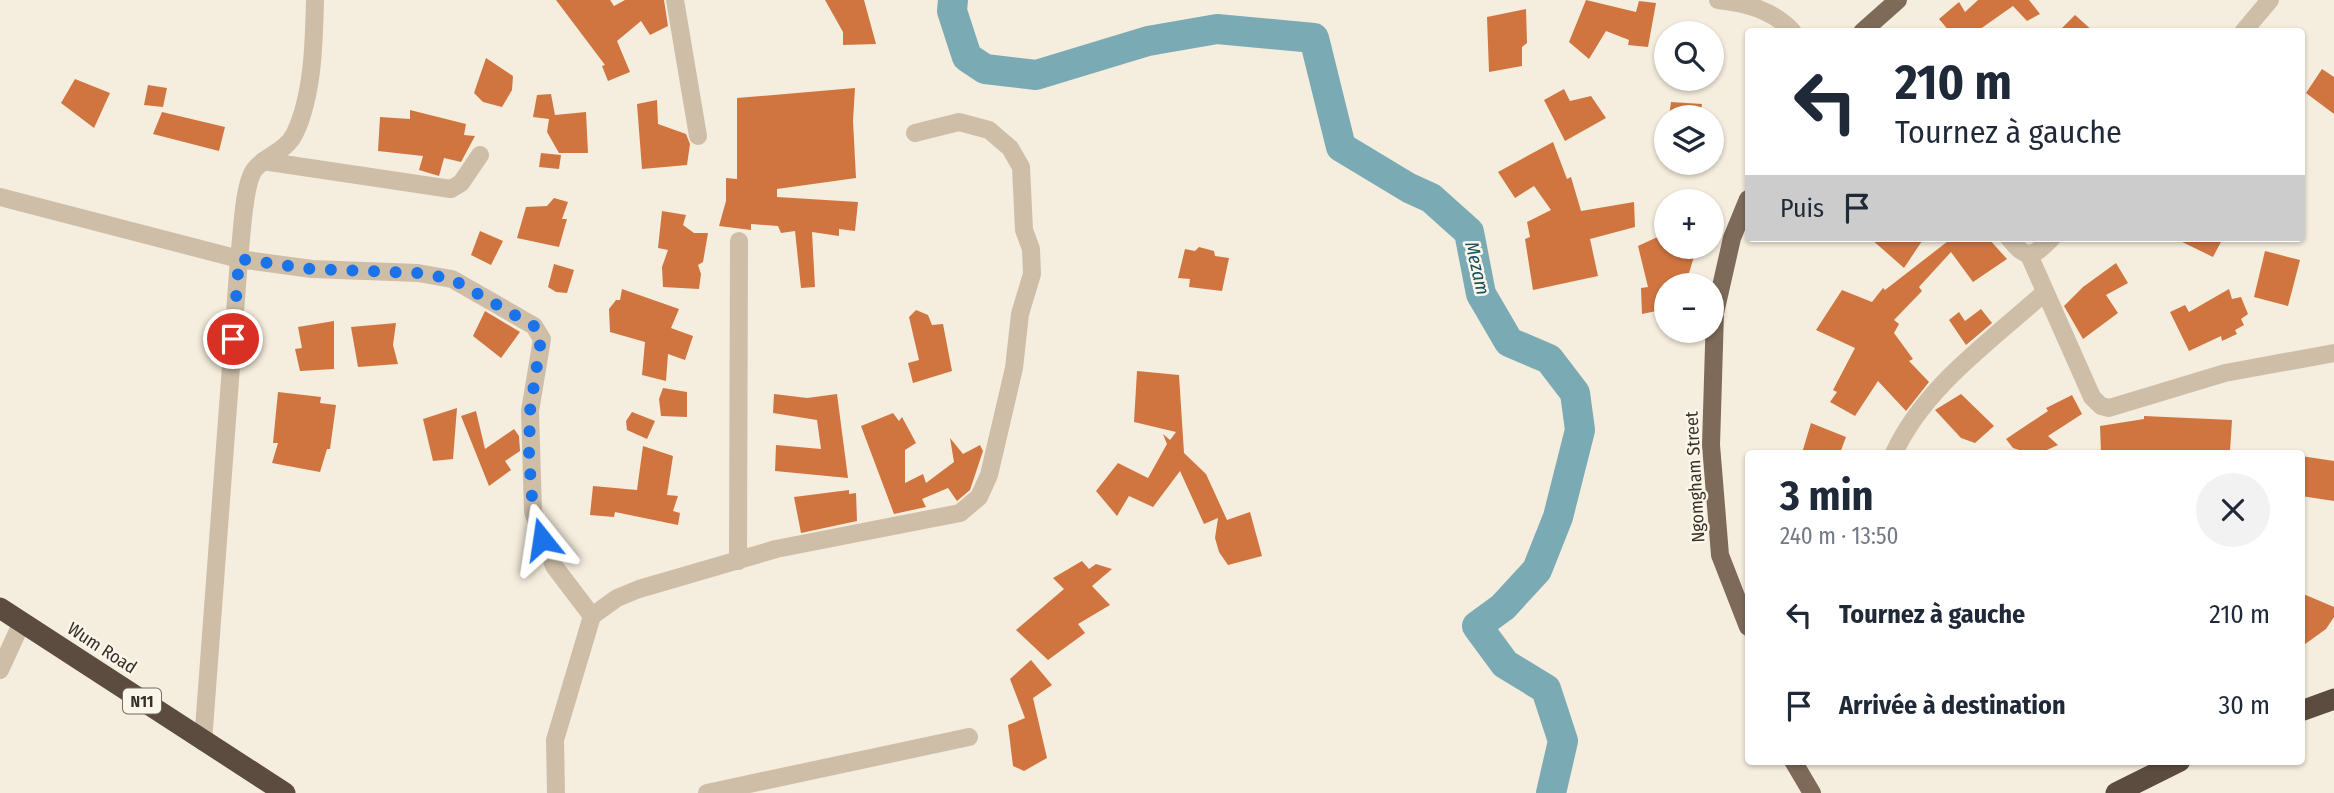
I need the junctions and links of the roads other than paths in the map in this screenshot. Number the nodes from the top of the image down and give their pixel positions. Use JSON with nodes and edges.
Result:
{"nodes":[{"id":1,"x":315,"y":0,"type":"edge"},
{"id":2,"x":675,"y":0,"type":"edge"},
{"id":3,"x":1718,"y":0,"type":"edge"},
{"id":4,"x":1898,"y":0,"type":"edge"},
{"id":5,"x":2270,"y":0,"type":"edge"},
{"id":6,"x":1788,"y":28,"type":"edge"},
{"id":7,"x":1866,"y":28,"type":"edge"},
{"id":8,"x":2247,"y":28,"type":"edge"},
{"id":9,"x":915,"y":133,"type":"dead end"},
{"id":10,"x":698,"y":136,"type":"dead end"},
{"id":11,"x":480,"y":155,"type":"dead end"},
{"id":12,"x":263,"y":161,"type":"junction"},
{"id":13,"x":0,"y":197,"type":"edge"},
{"id":14,"x":1745,"y":206,"type":"edge"},
{"id":15,"x":739,"y":241,"type":"dead end"},
{"id":16,"x":2012,"y":242,"type":"edge"},
{"id":17,"x":2048,"y":242,"type":"edge"},
{"id":18,"x":2029,"y":255,"type":"junction"},
{"id":19,"x":239,"y":259,"type":"junction"},
{"id":20,"x":2045,"y":292,"type":"junction"},
{"id":21,"x":2334,"y":353,"type":"edge"},
{"id":22,"x":1895,"y":450,"type":"edge"},
{"id":23,"x":738,"y":561,"type":"junction"},
{"id":24,"x":0,"y":608,"type":"edge"},
{"id":25,"x":592,"y":616,"type":"junction"},
{"id":26,"x":1745,"y":619,"type":"edge"},
{"id":27,"x":22,"y":622,"type":"junction"},
{"id":28,"x":0,"y":670,"type":"edge"},
{"id":29,"x":2334,"y":699,"type":"edge"},
{"id":30,"x":2305,"y":710,"type":"edge"},
{"id":31,"x":969,"y":737,"type":"dead end"},
{"id":32,"x":203,"y":742,"type":"junction"},
{"id":33,"x":1795,"y":765,"type":"edge"},
{"id":34,"x":2172,"y":765,"type":"edge"},
{"id":35,"x":281,"y":792,"type":"edge"},
{"id":36,"x":555,"y":793,"type":"edge"},
{"id":37,"x":707,"y":793,"type":"edge"},
{"id":38,"x":1812,"y":793,"type":"edge"},
{"id":39,"x":2116,"y":793,"type":"edge"}],
"edges":[{"from":1,"to":12,"type":"street"},
{"from":2,"to":10,"type":"street"},
{"from":3,"to":6,"type":"street"},
{"from":4,"to":7,"type":"main road"},
{"from":5,"to":8,"type":"street"},
{"from":9,"to":23,"type":"street"},
{"from":11,"to":12,"type":"street"},
{"from":12,"to":19,"type":"street"},
{"from":13,"to":19,"type":"street"},
{"from":14,"to":26,"type":"main road","name":"Ngomgham Street"},
{"from":15,"to":23,"type":"street"},
{"from":16,"to":18,"type":"street"},
{"from":17,"to":18,"type":"street"},
{"from":18,"to":20,"type":"street"},
{"from":19,"to":25,"type":"street"},
{"from":19,"to":32,"type":"street"},
{"from":20,"to":21,"type":"street"},
{"from":20,"to":22,"type":"street"},
{"from":23,"to":25,"type":"street"},
{"from":24,"to":27,"type":"highway","name":"Wum Road","number":"N11"},
{"from":25,"to":36,"type":"street"},
{"from":27,"to":28,"type":"street"},
{"from":27,"to":32,"type":"highway","name":"Wum Road","number":"N11"},
{"from":29,"to":30,"type":"highway"},
{"from":31,"to":37,"type":"street"},
{"from":32,"to":35,"type":"highway","name":"Wum Road","number":"N11"},
{"from":33,"to":38,"type":"main road"},
{"from":34,"to":39,"type":"highway"}]}
